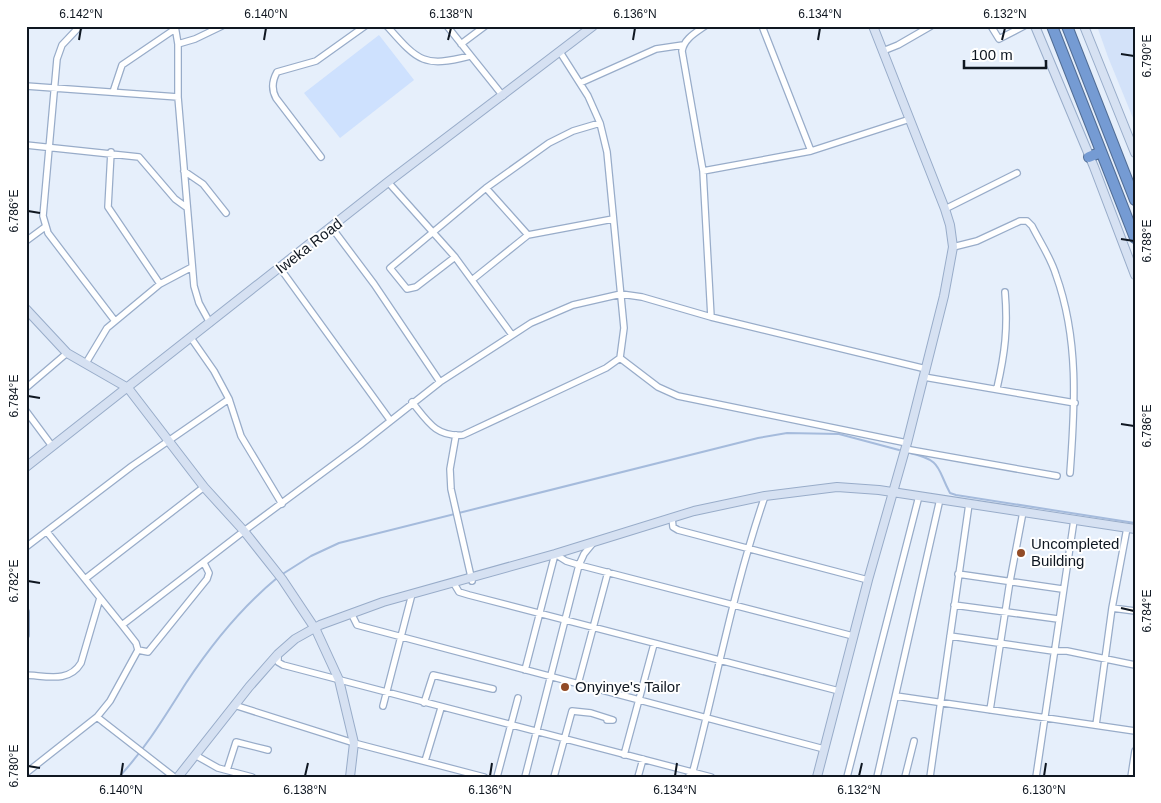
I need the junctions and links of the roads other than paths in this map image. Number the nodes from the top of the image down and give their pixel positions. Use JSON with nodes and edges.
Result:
{"nodes":[{"id":1,"x":80,"y":26,"type":"edge"},
{"id":2,"x":222,"y":26,"type":"edge"},
{"id":3,"x":365,"y":26,"type":"edge"},
{"id":4,"x":387,"y":26,"type":"edge"},
{"id":5,"x":447,"y":26,"type":"edge"},
{"id":6,"x":485,"y":26,"type":"edge"},
{"id":7,"x":593,"y":26,"type":"edge"},
{"id":8,"x":705,"y":26,"type":"edge"},
{"id":9,"x":762,"y":26,"type":"edge"},
{"id":10,"x":873,"y":26,"type":"edge"},
{"id":11,"x":930,"y":26,"type":"edge"},
{"id":12,"x":991,"y":26,"type":"edge"},
{"id":13,"x":1024,"y":26,"type":"edge"},
{"id":14,"x":1035,"y":26,"type":"edge"},
{"id":15,"x":1052,"y":26,"type":"edge"},
{"id":16,"x":1067,"y":26,"type":"edge"},
{"id":17,"x":1084,"y":26,"type":"edge"},
{"id":18,"x":175,"y":28,"type":"edge"},
{"id":19,"x":178,"y":44,"type":"junction"},
{"id":20,"x":461,"y":44,"type":"junction"},
{"id":21,"x":683,"y":44,"type":"junction"},
{"id":22,"x":883,"y":51,"type":"junction"},
{"id":23,"x":560,"y":52,"type":"junction"},
{"id":24,"x":470,"y":56,"type":"junction"},
{"id":25,"x":580,"y":83,"type":"junction"},
{"id":26,"x":26,"y":86,"type":"edge"},
{"id":27,"x":54,"y":88,"type":"junction"},
{"id":28,"x":114,"y":92,"type":"junction"},
{"id":29,"x":503,"y":96,"type":"junction"},
{"id":30,"x":178,"y":97,"type":"junction"},
{"id":31,"x":910,"y":119,"type":"junction"},
{"id":32,"x":600,"y":123,"type":"junction"},
{"id":33,"x":26,"y":145,"type":"edge"},
{"id":34,"x":48,"y":146,"type":"junction"},
{"id":35,"x":810,"y":151,"type":"junction"},
{"id":36,"x":111,"y":152,"type":"junction"},
{"id":37,"x":1101,"y":152,"type":"junction"},
{"id":38,"x":1135,"y":153,"type":"edge"},
{"id":39,"x":1089,"y":156,"type":"junction"},
{"id":40,"x":321,"y":157,"type":"dead end"},
{"id":41,"x":184,"y":171,"type":"junction"},
{"id":42,"x":703,"y":171,"type":"junction"},
{"id":43,"x":1017,"y":174,"type":"dead end"},
{"id":44,"x":388,"y":182,"type":"junction"},
{"id":45,"x":486,"y":188,"type":"junction"},
{"id":46,"x":1135,"y":200,"type":"edge"},
{"id":47,"x":186,"y":207,"type":"junction"},
{"id":48,"x":946,"y":209,"type":"junction"},
{"id":49,"x":226,"y":213,"type":"dead end"},
{"id":50,"x":613,"y":220,"type":"junction"},
{"id":51,"x":45,"y":226,"type":"junction"},
{"id":52,"x":332,"y":228,"type":"junction"},
{"id":53,"x":432,"y":233,"type":"junction"},
{"id":54,"x":528,"y":235,"type":"junction"},
{"id":55,"x":1135,"y":238,"type":"edge"},
{"id":56,"x":26,"y":241,"type":"edge"},
{"id":57,"x":953,"y":247,"type":"junction"},
{"id":58,"x":455,"y":257,"type":"junction"},
{"id":59,"x":192,"y":267,"type":"junction"},
{"id":60,"x":280,"y":268,"type":"junction"},
{"id":61,"x":1135,"y":275,"type":"edge"},
{"id":62,"x":472,"y":280,"type":"junction"},
{"id":63,"x":160,"y":284,"type":"junction"},
{"id":64,"x":1005,"y":292,"type":"dead end"},
{"id":65,"x":621,"y":294,"type":"junction"},
{"id":66,"x":26,"y":309,"type":"edge"},
{"id":67,"x":712,"y":317,"type":"junction"},
{"id":68,"x":115,"y":321,"type":"junction"},
{"id":69,"x":210,"y":323,"type":"junction"},
{"id":70,"x":512,"y":336,"type":"junction"},
{"id":71,"x":191,"y":338,"type":"junction"},
{"id":72,"x":67,"y":353,"type":"junction"},
{"id":73,"x":620,"y":358,"type":"junction"},
{"id":74,"x":86,"y":363,"type":"junction"},
{"id":75,"x":926,"y":369,"type":"junction"},
{"id":76,"x":924,"y":377,"type":"junction"},
{"id":77,"x":440,"y":382,"type":"junction"},
{"id":78,"x":26,"y":388,"type":"edge"},
{"id":79,"x":128,"y":388,"type":"junction"},
{"id":80,"x":997,"y":388,"type":"junction"},
{"id":81,"x":229,"y":399,"type":"junction"},
{"id":82,"x":412,"y":402,"type":"junction"},
{"id":83,"x":1075,"y":403,"type":"junction"},
{"id":84,"x":26,"y":411,"type":"edge"},
{"id":85,"x":390,"y":420,"type":"junction"},
{"id":86,"x":456,"y":435,"type":"junction"},
{"id":87,"x":168,"y":440,"type":"junction"},
{"id":88,"x":52,"y":446,"type":"junction"},
{"id":89,"x":906,"y":446,"type":"junction"},
{"id":90,"x":26,"y":467,"type":"edge"},
{"id":91,"x":1070,"y":473,"type":"dead end"},
{"id":92,"x":1057,"y":476,"type":"dead end"},
{"id":93,"x":204,"y":487,"type":"junction"},
{"id":94,"x":893,"y":492,"type":"junction"},
{"id":95,"x":765,"y":496,"type":"junction"},
{"id":96,"x":920,"y":496,"type":"junction"},
{"id":97,"x":940,"y":499,"type":"junction"},
{"id":98,"x":282,"y":504,"type":"junction"},
{"id":99,"x":969,"y":504,"type":"junction"},
{"id":100,"x":1023,"y":512,"type":"junction"},
{"id":101,"x":672,"y":518,"type":"junction"},
{"id":102,"x":1074,"y":520,"type":"junction"},
{"id":103,"x":1131,"y":529,"type":"edge"},
{"id":104,"x":244,"y":531,"type":"junction"},
{"id":105,"x":47,"y":532,"type":"junction"},
{"id":106,"x":595,"y":541,"type":"junction"},
{"id":107,"x":26,"y":547,"type":"edge"},
{"id":108,"x":746,"y":550,"type":"junction"},
{"id":109,"x":555,"y":554,"type":"junction"},
{"id":110,"x":204,"y":563,"type":"junction"},
{"id":111,"x":579,"y":565,"type":"junction"},
{"id":112,"x":608,"y":572,"type":"junction"},
{"id":113,"x":958,"y":574,"type":"junction"},
{"id":114,"x":84,"y":579,"type":"junction"},
{"id":115,"x":471,"y":579,"type":"junction"},
{"id":116,"x":868,"y":580,"type":"junction"},
{"id":117,"x":1010,"y":581,"type":"junction"},
{"id":118,"x":453,"y":582,"type":"junction"},
{"id":119,"x":1062,"y":589,"type":"junction"},
{"id":120,"x":412,"y":594,"type":"junction"},
{"id":121,"x":100,"y":598,"type":"junction"},
{"id":122,"x":733,"y":604,"type":"junction"},
{"id":123,"x":954,"y":605,"type":"junction"},
{"id":124,"x":1112,"y":608,"type":"junction"},
{"id":125,"x":1135,"y":611,"type":"edge"},
{"id":126,"x":26,"y":612,"type":"edge"},
{"id":127,"x":351,"y":613,"type":"junction"},
{"id":128,"x":1005,"y":613,"type":"junction"},
{"id":129,"x":540,"y":614,"type":"junction"},
{"id":130,"x":1058,"y":619,"type":"junction"},
{"id":131,"x":566,"y":620,"type":"junction"},
{"id":132,"x":122,"y":624,"type":"junction"},
{"id":133,"x":593,"y":627,"type":"junction"},
{"id":134,"x":314,"y":628,"type":"junction"},
{"id":135,"x":26,"y":635,"type":"edge"},
{"id":136,"x":853,"y":636,"type":"junction"},
{"id":137,"x":950,"y":636,"type":"junction"},
{"id":138,"x":402,"y":637,"type":"junction"},
{"id":139,"x":1000,"y":642,"type":"junction"},
{"id":140,"x":654,"y":644,"type":"junction"},
{"id":141,"x":138,"y":650,"type":"junction"},
{"id":142,"x":1053,"y":652,"type":"junction"},
{"id":143,"x":278,"y":654,"type":"junction"},
{"id":144,"x":1107,"y":658,"type":"junction"},
{"id":145,"x":720,"y":660,"type":"junction"},
{"id":146,"x":1135,"y":665,"type":"edge"},
{"id":147,"x":525,"y":670,"type":"junction"},
{"id":148,"x":26,"y":675,"type":"edge"},
{"id":149,"x":551,"y":677,"type":"junction"},
{"id":150,"x":339,"y":680,"type":"junction"},
{"id":151,"x":578,"y":684,"type":"junction"},
{"id":152,"x":493,"y":689,"type":"dead end"},
{"id":153,"x":839,"y":691,"type":"junction"},
{"id":154,"x":386,"y":693,"type":"junction"},
{"id":155,"x":896,"y":696,"type":"junction"},
{"id":156,"x":518,"y":698,"type":"dead end"},
{"id":157,"x":640,"y":700,"type":"junction"},
{"id":158,"x":941,"y":702,"type":"junction"},
{"id":159,"x":424,"y":703,"type":"junction"},
{"id":160,"x":234,"y":705,"type":"junction"},
{"id":161,"x":383,"y":706,"type":"dead end"},
{"id":162,"x":441,"y":708,"type":"junction"},
{"id":163,"x":990,"y":710,"type":"junction"},
{"id":164,"x":97,"y":717,"type":"junction"},
{"id":165,"x":707,"y":717,"type":"junction"},
{"id":166,"x":1044,"y":718,"type":"junction"},
{"id":167,"x":607,"y":720,"type":"dead end"},
{"id":168,"x":1096,"y":725,"type":"junction"},
{"id":169,"x":511,"y":726,"type":"junction"},
{"id":170,"x":1135,"y":731,"type":"edge"},
{"id":171,"x":536,"y":732,"type":"junction"},
{"id":172,"x":564,"y":739,"type":"junction"},
{"id":173,"x":914,"y":741,"type":"dead end"},
{"id":174,"x":354,"y":744,"type":"junction"},
{"id":175,"x":268,"y":750,"type":"dead end"},
{"id":176,"x":824,"y":750,"type":"junction"},
{"id":177,"x":1135,"y":751,"type":"edge"},
{"id":178,"x":624,"y":754,"type":"junction"},
{"id":179,"x":195,"y":755,"type":"junction"},
{"id":180,"x":643,"y":760,"type":"junction"},
{"id":181,"x":425,"y":761,"type":"junction"},
{"id":182,"x":224,"y":770,"type":"junction"},
{"id":183,"x":692,"y":771,"type":"junction"},
{"id":184,"x":26,"y":773,"type":"edge"},
{"id":185,"x":176,"y":777,"type":"edge"},
{"id":186,"x":219,"y":777,"type":"edge"},
{"id":187,"x":252,"y":777,"type":"edge"},
{"id":188,"x":350,"y":777,"type":"edge"},
{"id":189,"x":484,"y":777,"type":"edge"},
{"id":190,"x":497,"y":777,"type":"edge"},
{"id":191,"x":525,"y":777,"type":"edge"},
{"id":192,"x":554,"y":777,"type":"edge"},
{"id":193,"x":638,"y":777,"type":"edge"},
{"id":194,"x":688,"y":777,"type":"edge"},
{"id":195,"x":711,"y":777,"type":"edge"},
{"id":196,"x":817,"y":777,"type":"edge"},
{"id":197,"x":847,"y":777,"type":"edge"},
{"id":198,"x":877,"y":777,"type":"edge"},
{"id":199,"x":905,"y":777,"type":"edge"},
{"id":200,"x":930,"y":777,"type":"edge"},
{"id":201,"x":1036,"y":777,"type":"edge"},
{"id":202,"x":1131,"y":777,"type":"edge"}],
"edges":[{"from":1,"to":27,"type":"street"},
{"from":2,"to":19,"type":"street"},
{"from":3,"to":40,"type":"street"},
{"from":4,"to":24,"type":"street"},
{"from":5,"to":20,"type":"street"},
{"from":6,"to":20,"type":"street"},
{"from":7,"to":23,"type":"street","name":"Iweka Road"},
{"from":8,"to":21,"type":"street"},
{"from":9,"to":35,"type":"street"},
{"from":10,"to":22,"type":"street"},
{"from":11,"to":22,"type":"street"},
{"from":12,"to":13,"type":"street"},
{"from":14,"to":39,"type":"street"},
{"from":15,"to":37,"type":"highway"},
{"from":16,"to":46,"type":"highway"},
{"from":17,"to":38,"type":"street"},
{"from":18,"to":19,"type":"street"},
{"from":18,"to":28,"type":"street"},
{"from":19,"to":30,"type":"street"},
{"from":20,"to":24,"type":"street"},
{"from":21,"to":25,"type":"street"},
{"from":21,"to":42,"type":"street"},
{"from":22,"to":31,"type":"street"},
{"from":23,"to":25,"type":"street"},
{"from":23,"to":29,"type":"street","name":"Iweka Road"},
{"from":24,"to":29,"type":"street"},
{"from":25,"to":32,"type":"street"},
{"from":26,"to":27,"type":"street"},
{"from":27,"to":28,"type":"street"},
{"from":27,"to":34,"type":"street"},
{"from":28,"to":30,"type":"street"},
{"from":29,"to":44,"type":"street","name":"Iweka Road"},
{"from":30,"to":41,"type":"street"},
{"from":31,"to":35,"type":"street"},
{"from":31,"to":48,"type":"street"},
{"from":32,"to":45,"type":"street"},
{"from":32,"to":50,"type":"street"},
{"from":33,"to":34,"type":"street"},
{"from":34,"to":36,"type":"street"},
{"from":34,"to":51,"type":"street"},
{"from":35,"to":42,"type":"street"},
{"from":36,"to":47,"type":"street"},
{"from":36,"to":63,"type":"street"},
{"from":37,"to":39,"type":"highway"},
{"from":37,"to":55,"type":"highway"},
{"from":39,"to":61,"type":"street"},
{"from":41,"to":47,"type":"street"},
{"from":41,"to":49,"type":"street"},
{"from":42,"to":67,"type":"street"},
{"from":43,"to":48,"type":"street"},
{"from":44,"to":52,"type":"street","name":"Iweka Road"},
{"from":44,"to":53,"type":"street"},
{"from":45,"to":53,"type":"street"},
{"from":45,"to":54,"type":"street"},
{"from":47,"to":59,"type":"street"},
{"from":48,"to":57,"type":"street"},
{"from":50,"to":54,"type":"street"},
{"from":50,"to":65,"type":"street"},
{"from":51,"to":56,"type":"street"},
{"from":51,"to":68,"type":"street"},
{"from":52,"to":60,"type":"street","name":"Iweka Road"},
{"from":52,"to":77,"type":"street"},
{"from":53,"to":58,"type":"street"},
{"from":53,"to":58,"type":"street"},
{"from":54,"to":62,"type":"street"},
{"from":57,"to":75,"type":"street"},
{"from":57,"to":83,"type":"street"},
{"from":58,"to":62,"type":"street"},
{"from":59,"to":63,"type":"street"},
{"from":59,"to":69,"type":"street"},
{"from":60,"to":69,"type":"street","name":"Iweka Road"},
{"from":60,"to":85,"type":"street"},
{"from":62,"to":70,"type":"street"},
{"from":63,"to":68,"type":"street"},
{"from":64,"to":80,"type":"street"},
{"from":65,"to":67,"type":"street"},
{"from":65,"to":70,"type":"street"},
{"from":65,"to":73,"type":"street"},
{"from":66,"to":72,"type":"street"},
{"from":67,"to":75,"type":"street"},
{"from":68,"to":74,"type":"street"},
{"from":69,"to":71,"type":"street","name":"Iweka Road"},
{"from":70,"to":77,"type":"street"},
{"from":71,"to":79,"type":"street","name":"Iweka Road"},
{"from":71,"to":81,"type":"street"},
{"from":72,"to":74,"type":"street"},
{"from":72,"to":78,"type":"street"},
{"from":73,"to":86,"type":"street"},
{"from":73,"to":89,"type":"street"},
{"from":74,"to":79,"type":"street"},
{"from":75,"to":76,"type":"street"},
{"from":76,"to":80,"type":"street"},
{"from":76,"to":89,"type":"street"},
{"from":77,"to":82,"type":"street"},
{"from":79,"to":87,"type":"street"},
{"from":79,"to":88,"type":"street","name":"Iweka Road"},
{"from":80,"to":83,"type":"street"},
{"from":81,"to":87,"type":"street"},
{"from":81,"to":98,"type":"street"},
{"from":82,"to":85,"type":"street"},
{"from":82,"to":86,"type":"street"},
{"from":83,"to":91,"type":"street"},
{"from":84,"to":88,"type":"street"},
{"from":85,"to":98,"type":"street"},
{"from":86,"to":115,"type":"street"},
{"from":87,"to":93,"type":"street"},
{"from":87,"to":105,"type":"street"},
{"from":88,"to":90,"type":"street","name":"Iweka Road"},
{"from":89,"to":92,"type":"street"},
{"from":89,"to":94,"type":"street"},
{"from":93,"to":104,"type":"street"},
{"from":93,"to":114,"type":"street"},
{"from":94,"to":95,"type":"street"},
{"from":94,"to":96,"type":"street"},
{"from":94,"to":116,"type":"street"},
{"from":95,"to":101,"type":"street"},
{"from":95,"to":108,"type":"street"},
{"from":96,"to":97,"type":"street"},
{"from":96,"to":197,"type":"street"},
{"from":97,"to":99,"type":"street"},
{"from":97,"to":155,"type":"street"},
{"from":98,"to":104,"type":"street"},
{"from":99,"to":100,"type":"street"},
{"from":99,"to":113,"type":"street"},
{"from":100,"to":102,"type":"street"},
{"from":100,"to":117,"type":"street"},
{"from":101,"to":106,"type":"street"},
{"from":101,"to":108,"type":"street"},
{"from":102,"to":103,"type":"street"},
{"from":102,"to":119,"type":"street"},
{"from":103,"to":124,"type":"street"},
{"from":104,"to":110,"type":"street"},
{"from":104,"to":134,"type":"street"},
{"from":105,"to":107,"type":"street"},
{"from":105,"to":114,"type":"street"},
{"from":106,"to":109,"type":"street"},
{"from":106,"to":111,"type":"street"},
{"from":108,"to":116,"type":"street"},
{"from":108,"to":122,"type":"street"},
{"from":109,"to":111,"type":"street"},
{"from":109,"to":115,"type":"street"},
{"from":109,"to":129,"type":"street"},
{"from":110,"to":132,"type":"street"},
{"from":110,"to":141,"type":"street"},
{"from":111,"to":112,"type":"street"},
{"from":111,"to":131,"type":"street"},
{"from":112,"to":122,"type":"street"},
{"from":112,"to":133,"type":"street"},
{"from":113,"to":117,"type":"street"},
{"from":113,"to":123,"type":"street"},
{"from":114,"to":121,"type":"street"},
{"from":115,"to":118,"type":"street"},
{"from":116,"to":136,"type":"street"},
{"from":117,"to":119,"type":"street"},
{"from":117,"to":128,"type":"street"},
{"from":118,"to":120,"type":"street"},
{"from":118,"to":129,"type":"street"},
{"from":119,"to":130,"type":"street"},
{"from":120,"to":127,"type":"street"},
{"from":120,"to":138,"type":"street"},
{"from":121,"to":132,"type":"street"},
{"from":121,"to":148,"type":"street"},
{"from":122,"to":136,"type":"street"},
{"from":122,"to":145,"type":"street"},
{"from":123,"to":128,"type":"street"},
{"from":123,"to":137,"type":"street"},
{"from":124,"to":125,"type":"street"},
{"from":124,"to":144,"type":"street"},
{"from":126,"to":135,"type":"street"},
{"from":127,"to":134,"type":"street"},
{"from":127,"to":138,"type":"street"},
{"from":128,"to":130,"type":"street"},
{"from":128,"to":139,"type":"street"},
{"from":129,"to":131,"type":"street"},
{"from":129,"to":147,"type":"street"},
{"from":130,"to":142,"type":"street"},
{"from":131,"to":133,"type":"street"},
{"from":131,"to":149,"type":"street"},
{"from":132,"to":141,"type":"street"},
{"from":133,"to":140,"type":"street"},
{"from":133,"to":151,"type":"street"},
{"from":134,"to":143,"type":"street"},
{"from":134,"to":150,"type":"street"},
{"from":136,"to":153,"type":"street"},
{"from":137,"to":139,"type":"street"},
{"from":137,"to":158,"type":"street"},
{"from":138,"to":147,"type":"street"},
{"from":138,"to":154,"type":"street"},
{"from":139,"to":142,"type":"street"},
{"from":139,"to":163,"type":"street"},
{"from":140,"to":145,"type":"street"},
{"from":140,"to":157,"type":"street"},
{"from":141,"to":164,"type":"street"},
{"from":142,"to":144,"type":"street"},
{"from":142,"to":166,"type":"street"},
{"from":143,"to":150,"type":"street"},
{"from":143,"to":160,"type":"street"},
{"from":144,"to":146,"type":"street"},
{"from":144,"to":168,"type":"street"},
{"from":145,"to":153,"type":"street"},
{"from":145,"to":165,"type":"street"},
{"from":147,"to":149,"type":"street"},
{"from":149,"to":151,"type":"street"},
{"from":149,"to":171,"type":"street"},
{"from":150,"to":154,"type":"street"},
{"from":150,"to":174,"type":"street"},
{"from":151,"to":157,"type":"street"},
{"from":152,"to":159,"type":"street"},
{"from":153,"to":176,"type":"street"},
{"from":154,"to":159,"type":"street"},
{"from":154,"to":161,"type":"street"},
{"from":155,"to":158,"type":"street"},
{"from":155,"to":198,"type":"street"},
{"from":156,"to":169,"type":"street"},
{"from":157,"to":165,"type":"street"},
{"from":157,"to":178,"type":"street"},
{"from":158,"to":163,"type":"street"},
{"from":158,"to":200,"type":"street"},
{"from":159,"to":162,"type":"street"},
{"from":160,"to":174,"type":"street"},
{"from":160,"to":179,"type":"street"},
{"from":162,"to":169,"type":"street"},
{"from":162,"to":181,"type":"street"},
{"from":163,"to":166,"type":"street"},
{"from":164,"to":184,"type":"street"},
{"from":164,"to":185,"type":"street"},
{"from":165,"to":176,"type":"street"},
{"from":165,"to":183,"type":"street"},
{"from":166,"to":168,"type":"street"},
{"from":166,"to":201,"type":"street"},
{"from":167,"to":172,"type":"street"},
{"from":168,"to":170,"type":"street"},
{"from":169,"to":171,"type":"street"},
{"from":169,"to":190,"type":"street"},
{"from":171,"to":172,"type":"street"},
{"from":171,"to":191,"type":"street"},
{"from":172,"to":178,"type":"street"},
{"from":172,"to":192,"type":"street"},
{"from":173,"to":199,"type":"street"},
{"from":174,"to":181,"type":"street"},
{"from":174,"to":188,"type":"street"},
{"from":175,"to":182,"type":"street"},
{"from":176,"to":196,"type":"street"},
{"from":177,"to":202,"type":"street"},
{"from":178,"to":180,"type":"street"},
{"from":179,"to":182,"type":"street"},
{"from":179,"to":185,"type":"street"},
{"from":180,"to":183,"type":"street"},
{"from":180,"to":193,"type":"street"},
{"from":181,"to":189,"type":"street"},
{"from":182,"to":186,"type":"street"},
{"from":182,"to":187,"type":"street"},
{"from":183,"to":194,"type":"street"},
{"from":183,"to":195,"type":"street"}]}
